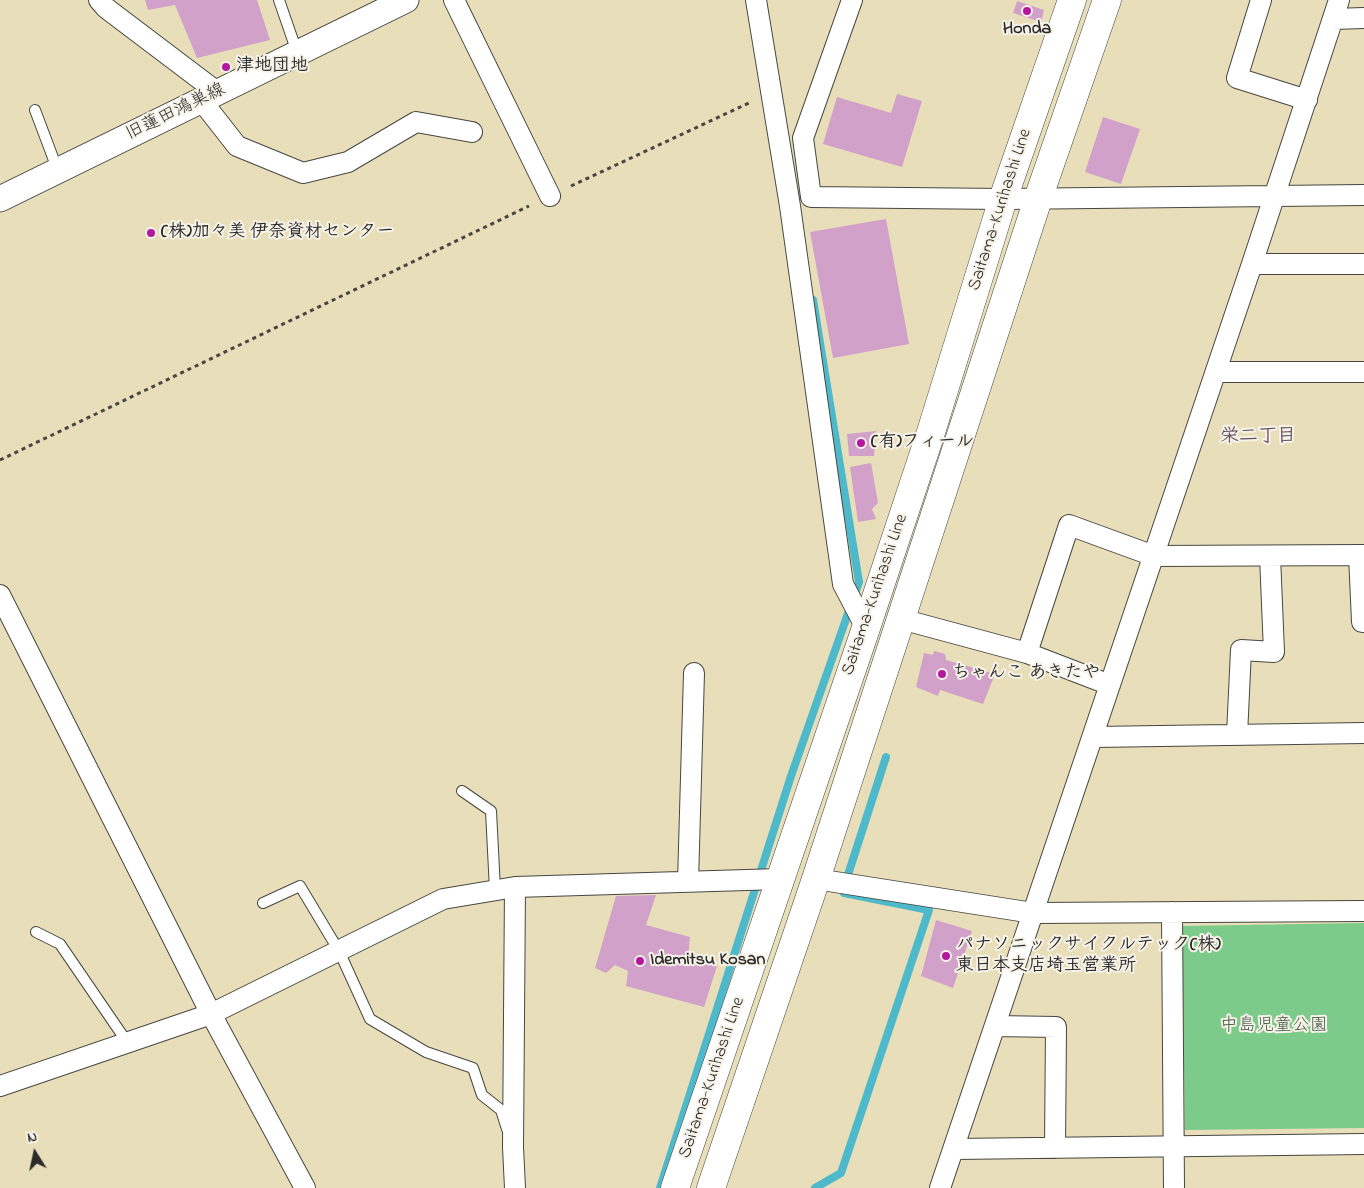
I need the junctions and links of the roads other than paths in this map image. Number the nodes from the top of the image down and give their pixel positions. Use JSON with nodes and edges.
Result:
{"nodes":[{"id":1,"x":98,"y":0,"type":"edge"},
{"id":2,"x":279,"y":0,"type":"edge"},
{"id":3,"x":454,"y":0,"type":"edge"},
{"id":4,"x":756,"y":0,"type":"edge"},
{"id":5,"x":852,"y":0,"type":"edge"},
{"id":6,"x":1072,"y":0,"type":"edge"},
{"id":7,"x":1106,"y":0,"type":"edge"},
{"id":8,"x":1261,"y":0,"type":"edge"},
{"id":9,"x":394,"y":3,"type":"edge"},
{"id":10,"x":1336,"y":9,"type":"edge"},
{"id":11,"x":1364,"y":18,"type":"edge"},
{"id":12,"x":297,"y":53,"type":"junction"},
{"id":13,"x":209,"y":96,"type":"junction"},
{"id":14,"x":1307,"y":100,"type":"junction"},
{"id":15,"x":35,"y":110,"type":"dead end"},
{"id":16,"x":472,"y":132,"type":"dead end"},
{"id":17,"x":58,"y":171,"type":"junction"},
{"id":18,"x":807,"y":172,"type":"junction"},
{"id":19,"x":786,"y":176,"type":"junction"},
{"id":20,"x":1364,"y":195,"type":"edge"},
{"id":21,"x":550,"y":196,"type":"road end"},
{"id":22,"x":1274,"y":196,"type":"junction"},
{"id":23,"x":0,"y":199,"type":"edge"},
{"id":24,"x":1003,"y":199,"type":"junction"},
{"id":25,"x":1038,"y":199,"type":"junction"},
{"id":26,"x":1252,"y":264,"type":"junction"},
{"id":27,"x":1364,"y":264,"type":"edge"},
{"id":28,"x":1216,"y":372,"type":"junction"},
{"id":29,"x":1364,"y":372,"type":"edge"},
{"id":30,"x":1362,"y":555,"type":"edge"},
{"id":31,"x":1154,"y":556,"type":"junction"},
{"id":32,"x":1270,"y":556,"type":"junction"},
{"id":33,"x":0,"y":595,"type":"edge"},
{"id":34,"x":901,"y":618,"type":"junction"},
{"id":35,"x":1364,"y":622,"type":"edge"},
{"id":36,"x":866,"y":628,"type":"junction"},
{"id":37,"x":1028,"y":653,"type":"junction"},
{"id":38,"x":694,"y":672,"type":"dead end"},
{"id":39,"x":1110,"y":685,"type":"junction"},
{"id":40,"x":1364,"y":733,"type":"edge"},
{"id":41,"x":1237,"y":735,"type":"junction"},
{"id":42,"x":1093,"y":736,"type":"junction"},
{"id":43,"x":462,"y":792,"type":"dead end"},
{"id":44,"x":780,"y":879,"type":"junction"},
{"id":45,"x":825,"y":881,"type":"junction"},
{"id":46,"x":688,"y":882,"type":"junction"},
{"id":47,"x":515,"y":887,"type":"junction"},
{"id":48,"x":495,"y":890,"type":"junction"},
{"id":49,"x":263,"y":903,"type":"dead end"},
{"id":50,"x":1364,"y":911,"type":"edge"},
{"id":51,"x":1033,"y":912,"type":"junction"},
{"id":52,"x":1172,"y":912,"type":"junction"},
{"id":53,"x":36,"y":932,"type":"dead end"},
{"id":54,"x":339,"y":951,"type":"junction"},
{"id":55,"x":212,"y":1014,"type":"junction"},
{"id":56,"x":995,"y":1026,"type":"junction"},
{"id":57,"x":127,"y":1042,"type":"junction"},
{"id":58,"x":0,"y":1086,"type":"edge"},
{"id":59,"x":1364,"y":1144,"type":"edge"},
{"id":60,"x":1173,"y":1146,"type":"junction"},
{"id":61,"x":513,"y":1147,"type":"junction"},
{"id":62,"x":1055,"y":1148,"type":"junction"},
{"id":63,"x":954,"y":1149,"type":"junction"},
{"id":64,"x":305,"y":1188,"type":"edge"},
{"id":65,"x":515,"y":1188,"type":"edge"},
{"id":66,"x":675,"y":1188,"type":"edge"},
{"id":67,"x":711,"y":1188,"type":"edge"},
{"id":68,"x":940,"y":1188,"type":"edge"},
{"id":69,"x":1174,"y":1188,"type":"edge"}],
"edges":[{"from":1,"to":13,"type":"street"},
{"from":2,"to":12,"type":"lane"},
{"from":3,"to":21,"type":"street"},
{"from":4,"to":19,"type":"street"},
{"from":5,"to":18,"type":"street"},
{"from":6,"to":24,"type":"main road","name":"Saitama-Kurihashi Line"},
{"from":7,"to":25,"type":"main road","name":"Saitama-Kurihashi Line"},
{"from":8,"to":14,"type":"street"},
{"from":9,"to":12,"type":"street","name":"旧蓮田鴻巣線"},
{"from":10,"to":11,"type":"street"},
{"from":10,"to":14,"type":"street"},
{"from":12,"to":13,"type":"street","name":"旧蓮田鴻巣線"},
{"from":13,"to":16,"type":"street"},
{"from":13,"to":17,"type":"street","name":"旧蓮田鴻巣線"},
{"from":14,"to":22,"type":"street"},
{"from":15,"to":17,"type":"lane"},
{"from":17,"to":23,"type":"street","name":"旧蓮田鴻巣線"},
{"from":18,"to":19,"type":"street"},
{"from":18,"to":24,"type":"street"},
{"from":19,"to":36,"type":"street"},
{"from":20,"to":22,"type":"street"},
{"from":22,"to":25,"type":"street"},
{"from":22,"to":26,"type":"street"},
{"from":24,"to":25,"type":"street"},
{"from":24,"to":36,"type":"main road","name":"Saitama-Kurihashi Line"},
{"from":25,"to":34,"type":"main road","name":"Saitama-Kurihashi Line"},
{"from":26,"to":27,"type":"street"},
{"from":26,"to":28,"type":"street"},
{"from":28,"to":29,"type":"street"},
{"from":28,"to":31,"type":"street"},
{"from":30,"to":32,"type":"street"},
{"from":30,"to":35,"type":"street"},
{"from":31,"to":32,"type":"street"},
{"from":31,"to":37,"type":"street"},
{"from":31,"to":39,"type":"street"},
{"from":32,"to":41,"type":"street"},
{"from":33,"to":55,"type":"street"},
{"from":34,"to":37,"type":"street"},
{"from":34,"to":45,"type":"main road","name":"Saitama-Kurihashi Line"},
{"from":36,"to":44,"type":"main road","name":"Saitama-Kurihashi Line"},
{"from":37,"to":39,"type":"street"},
{"from":38,"to":46,"type":"street"},
{"from":39,"to":42,"type":"street"},
{"from":40,"to":41,"type":"street"},
{"from":41,"to":42,"type":"street"},
{"from":42,"to":51,"type":"street"},
{"from":43,"to":48,"type":"lane"},
{"from":44,"to":46,"type":"street"},
{"from":44,"to":66,"type":"main road","name":"Saitama-Kurihashi Line"},
{"from":45,"to":51,"type":"street"},
{"from":45,"to":67,"type":"main road","name":"Saitama-Kurihashi Line"},
{"from":46,"to":47,"type":"street"},
{"from":47,"to":48,"type":"street"},
{"from":47,"to":61,"type":"street"},
{"from":48,"to":54,"type":"street"},
{"from":49,"to":54,"type":"lane"},
{"from":50,"to":52,"type":"street"},
{"from":51,"to":52,"type":"street"},
{"from":51,"to":56,"type":"street"},
{"from":52,"to":60,"type":"street"},
{"from":53,"to":57,"type":"lane"},
{"from":54,"to":55,"type":"street"},
{"from":54,"to":61,"type":"lane"},
{"from":55,"to":57,"type":"street"},
{"from":55,"to":64,"type":"street"},
{"from":56,"to":62,"type":"street"},
{"from":56,"to":63,"type":"street"},
{"from":57,"to":58,"type":"street"},
{"from":59,"to":60,"type":"street"},
{"from":60,"to":62,"type":"street"},
{"from":60,"to":69,"type":"street"},
{"from":61,"to":65,"type":"street"},
{"from":62,"to":63,"type":"street"},
{"from":63,"to":68,"type":"street"}]}
